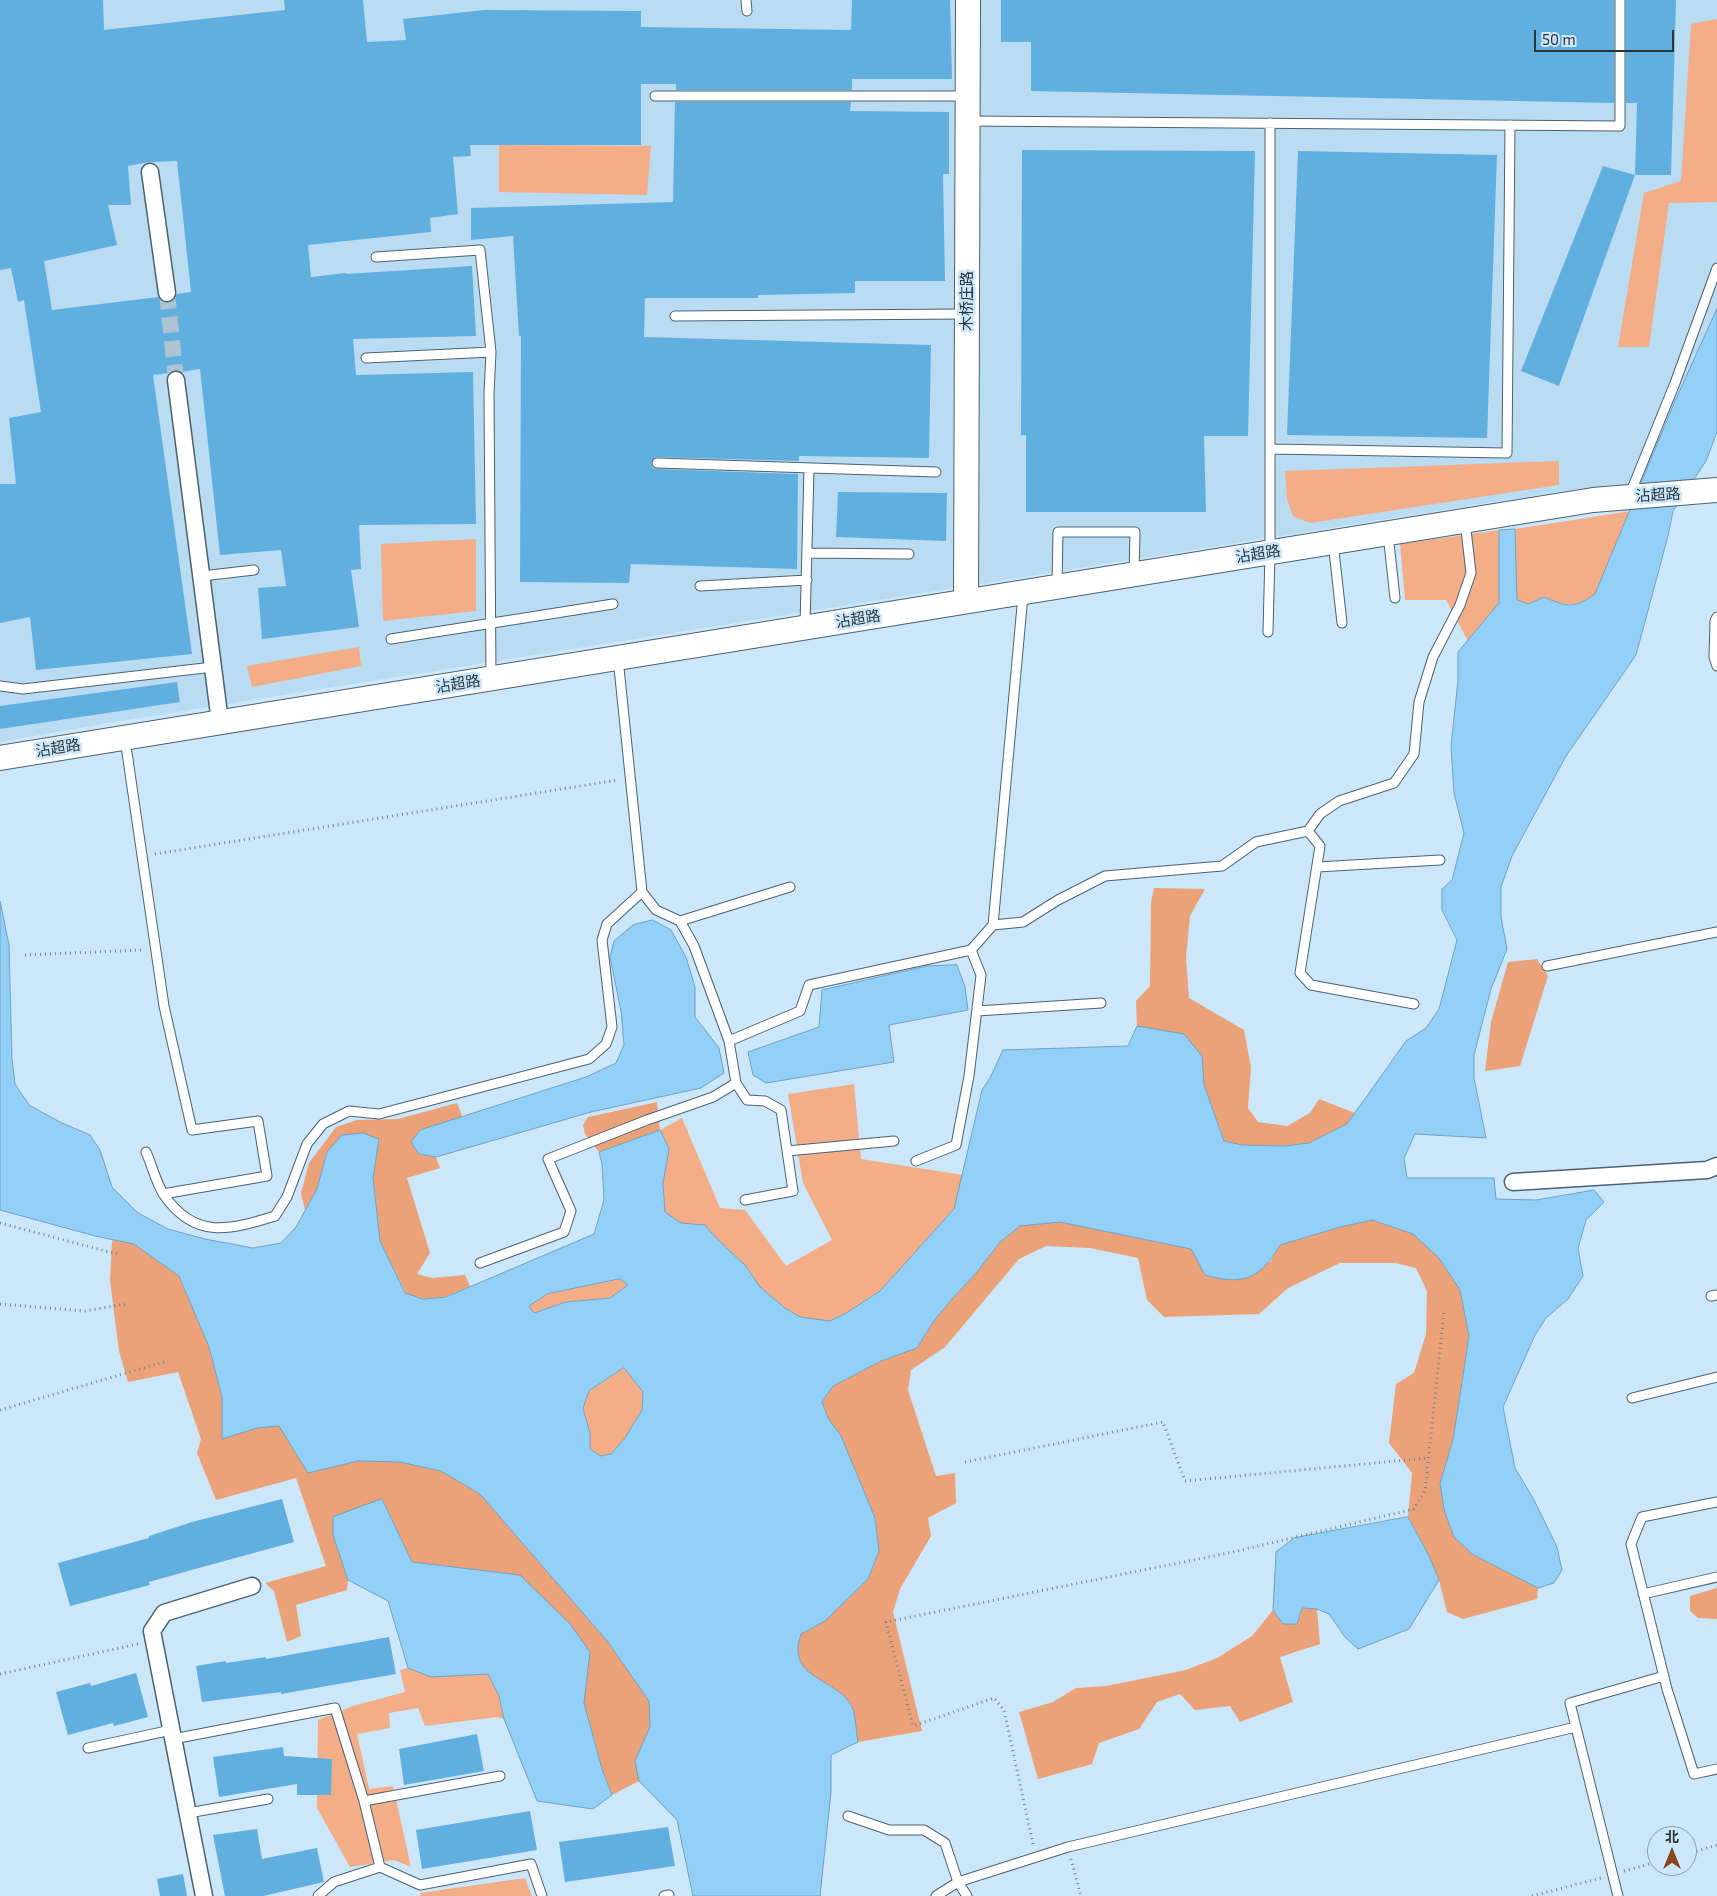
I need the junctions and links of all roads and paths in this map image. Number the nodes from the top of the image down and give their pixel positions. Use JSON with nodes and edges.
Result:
{"nodes":[{"id":1,"x":746,"y":0,"type":"edge"},
{"id":2,"x":968,"y":0,"type":"edge"},
{"id":3,"x":1620,"y":0,"type":"edge"},
{"id":4,"x":747,"y":11,"type":"dead end"},
{"id":5,"x":655,"y":96,"type":"dead end"},
{"id":6,"x":967,"y":96,"type":"junction"},
{"id":7,"x":967,"y":121,"type":"junction"},
{"id":8,"x":1270,"y":124,"type":"junction"},
{"id":9,"x":1510,"y":125,"type":"junction"},
{"id":10,"x":150,"y":172,"type":"dead end"},
{"id":11,"x":376,"y":257,"type":"dead end"},
{"id":12,"x":1717,"y":268,"type":"edge"},
{"id":13,"x":167,"y":293,"type":"tunnel mouth"},
{"id":14,"x":967,"y":314,"type":"junction"},
{"id":15,"x":675,"y":316,"type":"dead end"},
{"id":16,"x":491,"y":352,"type":"junction"},
{"id":17,"x":366,"y":358,"type":"dead end"},
{"id":18,"x":176,"y":380,"type":"tunnel mouth"},
{"id":19,"x":1270,"y":450,"type":"junction"},
{"id":20,"x":657,"y":463,"type":"dead end"},
{"id":21,"x":809,"y":468,"type":"junction"},
{"id":22,"x":936,"y":472,"type":"dead end"},
{"id":23,"x":1717,"y":490,"type":"edge"},
{"id":24,"x":1632,"y":497,"type":"junction"},
{"id":25,"x":1465,"y":520,"type":"junction"},
{"id":26,"x":1388,"y":533,"type":"junction"},
{"id":27,"x":1333,"y":542,"type":"junction"},
{"id":28,"x":807,"y":552,"type":"junction"},
{"id":29,"x":1270,"y":552,"type":"junction"},
{"id":30,"x":909,"y":554,"type":"dead end"},
{"id":31,"x":254,"y":570,"type":"dead end"},
{"id":32,"x":1134,"y":574,"type":"junction"},
{"id":33,"x":202,"y":576,"type":"junction"},
{"id":34,"x":806,"y":580,"type":"junction"},
{"id":35,"x":700,"y":586,"type":"dead end"},
{"id":36,"x":1057,"y":587,"type":"junction"},
{"id":37,"x":1023,"y":592,"type":"junction"},
{"id":38,"x":1395,"y":598,"type":"dead end"},
{"id":39,"x":966,"y":601,"type":"junction"},
{"id":40,"x":613,"y":604,"type":"dead end"},
{"id":41,"x":1717,"y":617,"type":"edge"},
{"id":42,"x":491,"y":623,"type":"junction"},
{"id":43,"x":1342,"y":623,"type":"dead end"},
{"id":44,"x":805,"y":627,"type":"junction"},
{"id":45,"x":1268,"y":632,"type":"dead end"},
{"id":46,"x":391,"y":638,"type":"dead end"},
{"id":47,"x":618,"y":658,"type":"junction"},
{"id":48,"x":1717,"y":666,"type":"edge"},
{"id":49,"x":213,"y":667,"type":"junction"},
{"id":50,"x":491,"y":678,"type":"junction"},
{"id":51,"x":0,"y":686,"type":"edge"},
{"id":52,"x":220,"y":722,"type":"junction"},
{"id":53,"x":124,"y":738,"type":"junction"},
{"id":54,"x":0,"y":758,"type":"edge"},
{"id":55,"x":630,"y":778,"type":"junction"},
{"id":56,"x":1308,"y":831,"type":"junction"},
{"id":57,"x":142,"y":856,"type":"junction"},
{"id":58,"x":1440,"y":860,"type":"dead end"},
{"id":59,"x":1317,"y":867,"type":"junction"},
{"id":60,"x":790,"y":887,"type":"dead end"},
{"id":61,"x":642,"y":892,"type":"junction"},
{"id":62,"x":680,"y":921,"type":"junction"},
{"id":63,"x":993,"y":925,"type":"junction"},
{"id":64,"x":1717,"y":932,"type":"edge"},
{"id":65,"x":156,"y":949,"type":"junction"},
{"id":66,"x":972,"y":950,"type":"junction"},
{"id":67,"x":25,"y":955,"type":"dead end"},
{"id":68,"x":1547,"y":966,"type":"dead end"},
{"id":69,"x":1101,"y":1003,"type":"dead end"},
{"id":70,"x":1414,"y":1004,"type":"dead end"},
{"id":71,"x":977,"y":1011,"type":"junction"},
{"id":72,"x":729,"y":1041,"type":"junction"},
{"id":73,"x":736,"y":1083,"type":"junction"},
{"id":74,"x":894,"y":1142,"type":"dead end"},
{"id":75,"x":787,"y":1151,"type":"junction"},
{"id":76,"x":146,"y":1152,"type":"dead end"},
{"id":77,"x":916,"y":1161,"type":"dead end"},
{"id":78,"x":1717,"y":1166,"type":"edge"},
{"id":79,"x":1513,"y":1182,"type":"dead end"},
{"id":80,"x":163,"y":1194,"type":"junction"},
{"id":81,"x":745,"y":1200,"type":"dead end"},
{"id":82,"x":0,"y":1223,"type":"edge"},
{"id":83,"x":117,"y":1254,"type":"dead end"},
{"id":84,"x":480,"y":1264,"type":"dead end"},
{"id":85,"x":0,"y":1304,"type":"edge"},
{"id":86,"x":125,"y":1304,"type":"dead end"},
{"id":87,"x":1444,"y":1312,"type":"dead end"},
{"id":88,"x":164,"y":1362,"type":"dead end"},
{"id":89,"x":1717,"y":1377,"type":"edge"},
{"id":90,"x":1632,"y":1398,"type":"dead end"},
{"id":91,"x":0,"y":1410,"type":"edge"},
{"id":92,"x":1428,"y":1458,"type":"junction"},
{"id":93,"x":965,"y":1462,"type":"dead end"},
{"id":94,"x":1717,"y":1502,"type":"edge"},
{"id":95,"x":1717,"y":1577,"type":"edge"},
{"id":96,"x":252,"y":1586,"type":"dead end"},
{"id":97,"x":1643,"y":1594,"type":"junction"},
{"id":98,"x":154,"y":1641,"type":"junction"},
{"id":99,"x":0,"y":1674,"type":"edge"},
{"id":100,"x":1664,"y":1676,"type":"junction"},
{"id":101,"x":1576,"y":1727,"type":"junction"},
{"id":102,"x":172,"y":1734,"type":"junction"},
{"id":103,"x":88,"y":1748,"type":"dead end"},
{"id":104,"x":1717,"y":1769,"type":"edge"},
{"id":105,"x":500,"y":1776,"type":"dead end"},
{"id":106,"x":268,"y":1799,"type":"dead end"},
{"id":107,"x":364,"y":1801,"type":"junction"},
{"id":108,"x":188,"y":1813,"type":"junction"},
{"id":109,"x":848,"y":1816,"type":"dead end"},
{"id":110,"x":1717,"y":1845,"type":"edge"},
{"id":111,"x":1068,"y":1846,"type":"junction"},
{"id":112,"x":1697,"y":1851,"type":"edge"},
{"id":113,"x":1035,"y":1857,"type":"junction"},
{"id":114,"x":1647,"y":1865,"type":"edge"},
{"id":115,"x":380,"y":1867,"type":"junction"},
{"id":116,"x":1613,"y":1874,"type":"junction"},
{"id":117,"x":958,"y":1882,"type":"junction"},
{"id":118,"x":204,"y":1896,"type":"edge"},
{"id":119,"x":318,"y":1896,"type":"edge"},
{"id":120,"x":542,"y":1896,"type":"edge"},
{"id":121,"x":936,"y":1896,"type":"edge"},
{"id":122,"x":967,"y":1896,"type":"edge"},
{"id":123,"x":1081,"y":1896,"type":"edge"},
{"id":124,"x":1532,"y":1896,"type":"edge"},
{"id":125,"x":1618,"y":1896,"type":"edge"}],
"edges":[{"from":1,"to":4,"type":"lane"},
{"from":2,"to":6,"type":"street","name":"木桥庄路"},
{"from":3,"to":9,"type":"lane"},
{"from":5,"to":6,"type":"lane"},
{"from":6,"to":7,"type":"street","name":"木桥庄路"},
{"from":7,"to":8,"type":"lane"},
{"from":7,"to":14,"type":"street","name":"木桥庄路"},
{"from":8,"to":9,"type":"lane"},
{"from":8,"to":19,"type":"lane"},
{"from":9,"to":19,"type":"lane"},
{"from":10,"to":13,"type":"street"},
{"from":11,"to":16,"type":"lane"},
{"from":12,"to":24,"type":"lane"},
{"from":14,"to":15,"type":"lane"},
{"from":14,"to":39,"type":"street","name":"木桥庄路"},
{"from":16,"to":17,"type":"lane"},
{"from":16,"to":42,"type":"lane"},
{"from":18,"to":33,"type":"street"},
{"from":19,"to":29,"type":"lane"},
{"from":20,"to":21,"type":"lane"},
{"from":21,"to":22,"type":"lane"},
{"from":21,"to":28,"type":"lane"},
{"from":23,"to":24,"type":"street","name":"沾超路"},
{"from":24,"to":25,"type":"street","name":"沾超路"},
{"from":25,"to":26,"type":"street","name":"沾超路"},
{"from":25,"to":56,"type":"lane"},
{"from":26,"to":27,"type":"street","name":"沾超路"},
{"from":26,"to":38,"type":"lane"},
{"from":27,"to":29,"type":"street","name":"沾超路"},
{"from":27,"to":43,"type":"lane"},
{"from":28,"to":30,"type":"lane"},
{"from":28,"to":34,"type":"lane"},
{"from":29,"to":32,"type":"street","name":"沾超路"},
{"from":29,"to":45,"type":"lane"},
{"from":31,"to":33,"type":"lane"},
{"from":32,"to":36,"type":"street","name":"沾超路"},
{"from":32,"to":36,"type":"lane"},
{"from":33,"to":49,"type":"street"},
{"from":34,"to":35,"type":"lane"},
{"from":34,"to":44,"type":"lane"},
{"from":36,"to":37,"type":"street","name":"沾超路"},
{"from":37,"to":39,"type":"street","name":"沾超路"},
{"from":37,"to":63,"type":"lane"},
{"from":39,"to":44,"type":"street","name":"沾超路"},
{"from":40,"to":42,"type":"lane"},
{"from":41,"to":48,"type":"lane"},
{"from":42,"to":46,"type":"lane"},
{"from":42,"to":50,"type":"lane"},
{"from":44,"to":47,"type":"street","name":"沾超路"},
{"from":47,"to":50,"type":"street","name":"沾超路"},
{"from":47,"to":55,"type":"lane"},
{"from":49,"to":51,"type":"lane"},
{"from":49,"to":52,"type":"street"},
{"from":50,"to":52,"type":"street","name":"沾超路"},
{"from":52,"to":53,"type":"street","name":"沾超路"},
{"from":53,"to":54,"type":"street","name":"沾超路"},
{"from":53,"to":57,"type":"lane"},
{"from":55,"to":57,"type":"path"},
{"from":55,"to":61,"type":"lane"},
{"from":56,"to":59,"type":"lane"},
{"from":56,"to":63,"type":"lane"},
{"from":57,"to":65,"type":"lane"},
{"from":58,"to":59,"type":"lane"},
{"from":59,"to":70,"type":"lane"},
{"from":60,"to":62,"type":"lane"},
{"from":61,"to":62,"type":"lane"},
{"from":61,"to":80,"type":"lane"},
{"from":62,"to":72,"type":"lane"},
{"from":63,"to":66,"type":"lane"},
{"from":64,"to":68,"type":"lane"},
{"from":65,"to":67,"type":"path"},
{"from":65,"to":80,"type":"lane"},
{"from":66,"to":71,"type":"lane"},
{"from":66,"to":72,"type":"lane"},
{"from":69,"to":71,"type":"lane"},
{"from":71,"to":77,"type":"lane"},
{"from":72,"to":73,"type":"lane"},
{"from":73,"to":75,"type":"lane"},
{"from":73,"to":84,"type":"lane"},
{"from":74,"to":75,"type":"lane"},
{"from":75,"to":81,"type":"lane"},
{"from":76,"to":80,"type":"lane"},
{"from":78,"to":79,"type":"street"},
{"from":82,"to":83,"type":"path"},
{"from":85,"to":86,"type":"path"},
{"from":87,"to":92,"type":"path"},
{"from":88,"to":91,"type":"path"},
{"from":89,"to":90,"type":"lane"},
{"from":92,"to":93,"type":"path"},
{"from":92,"to":113,"type":"path"},
{"from":94,"to":97,"type":"lane"},
{"from":95,"to":97,"type":"lane"},
{"from":96,"to":98,"type":"street"},
{"from":97,"to":100,"type":"lane"},
{"from":98,"to":99,"type":"path"},
{"from":98,"to":102,"type":"street"},
{"from":100,"to":101,"type":"lane"},
{"from":100,"to":104,"type":"lane"},
{"from":101,"to":111,"type":"lane"},
{"from":101,"to":116,"type":"lane"},
{"from":102,"to":103,"type":"lane"},
{"from":102,"to":107,"type":"lane"},
{"from":102,"to":108,"type":"street"},
{"from":105,"to":107,"type":"lane"},
{"from":106,"to":108,"type":"lane"},
{"from":107,"to":115,"type":"lane"},
{"from":108,"to":118,"type":"street"},
{"from":109,"to":117,"type":"lane"},
{"from":110,"to":112,"type":"path"},
{"from":111,"to":113,"type":"lane"},
{"from":111,"to":123,"type":"path"},
{"from":113,"to":117,"type":"lane"},
{"from":114,"to":116,"type":"path"},
{"from":115,"to":119,"type":"lane"},
{"from":115,"to":120,"type":"lane"},
{"from":116,"to":124,"type":"path"},
{"from":116,"to":125,"type":"lane"},
{"from":117,"to":121,"type":"lane"},
{"from":117,"to":122,"type":"lane"}]}
